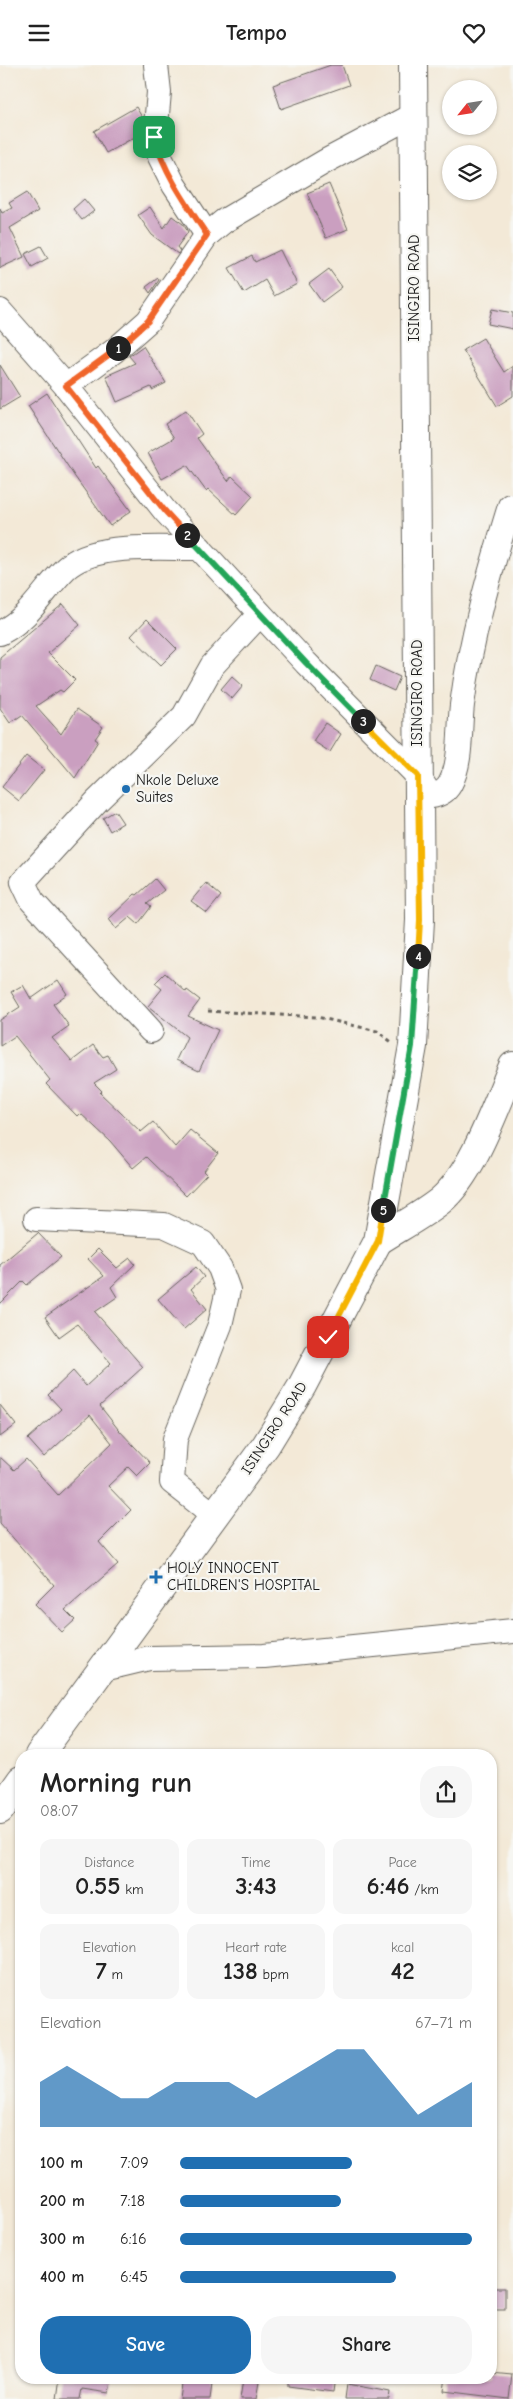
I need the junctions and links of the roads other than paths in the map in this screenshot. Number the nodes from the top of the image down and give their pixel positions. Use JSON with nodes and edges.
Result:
{"nodes":[{"id":1,"x":156,"y":65,"type":"edge"},
{"id":2,"x":413,"y":65,"type":"edge"},
{"id":3,"x":413,"y":115,"type":"junction"},
{"id":4,"x":207,"y":235,"type":"junction"},
{"id":5,"x":2,"y":316,"type":"edge"},
{"id":6,"x":66,"y":386,"type":"junction"},
{"id":7,"x":510,"y":506,"type":"dead end"},
{"id":8,"x":200,"y":548,"type":"junction"},
{"id":9,"x":260,"y":614,"type":"junction"},
{"id":10,"x":0,"y":633,"type":"edge"},
{"id":11,"x":418,"y":776,"type":"junction"},
{"id":12,"x":151,"y":1031,"type":"dead end"},
{"id":13,"x":513,"y":1066,"type":"edge"},
{"id":14,"x":36,"y":1219,"type":"dead end"},
{"id":15,"x":378,"y":1241,"type":"junction"},
{"id":16,"x":215,"y":1516,"type":"junction"},
{"id":17,"x":513,"y":1631,"type":"edge"},
{"id":18,"x":102,"y":1669,"type":"junction"},
{"id":19,"x":43,"y":1749,"type":"edge"},
{"id":20,"x":15,"y":1789,"type":"edge"},
{"id":21,"x":0,"y":1810,"type":"edge"}],
"edges":[{"from":1,"to":4,"type":"street"},
{"from":2,"to":3,"type":"main road","name":"ISINGIRO ROAD"},
{"from":3,"to":4,"type":"street"},
{"from":3,"to":11,"type":"main road","name":"ISINGIRO ROAD"},
{"from":4,"to":6,"type":"street"},
{"from":5,"to":6,"type":"street"},
{"from":6,"to":8,"type":"street"},
{"from":7,"to":11,"type":"street"},
{"from":8,"to":9,"type":"street"},
{"from":8,"to":10,"type":"street"},
{"from":9,"to":11,"type":"street"},
{"from":9,"to":12,"type":"street"},
{"from":11,"to":15,"type":"main road","name":"ISINGIRO ROAD"},
{"from":13,"to":15,"type":"main road"},
{"from":14,"to":16,"type":"street"},
{"from":15,"to":16,"type":"main road","name":"ISINGIRO ROAD"},
{"from":16,"to":18,"type":"main road","name":"ISINGIRO ROAD"},
{"from":17,"to":18,"type":"street"},
{"from":18,"to":19,"type":"main road","name":"ISINGIRO ROAD"},
{"from":20,"to":21,"type":"main road"}]}
